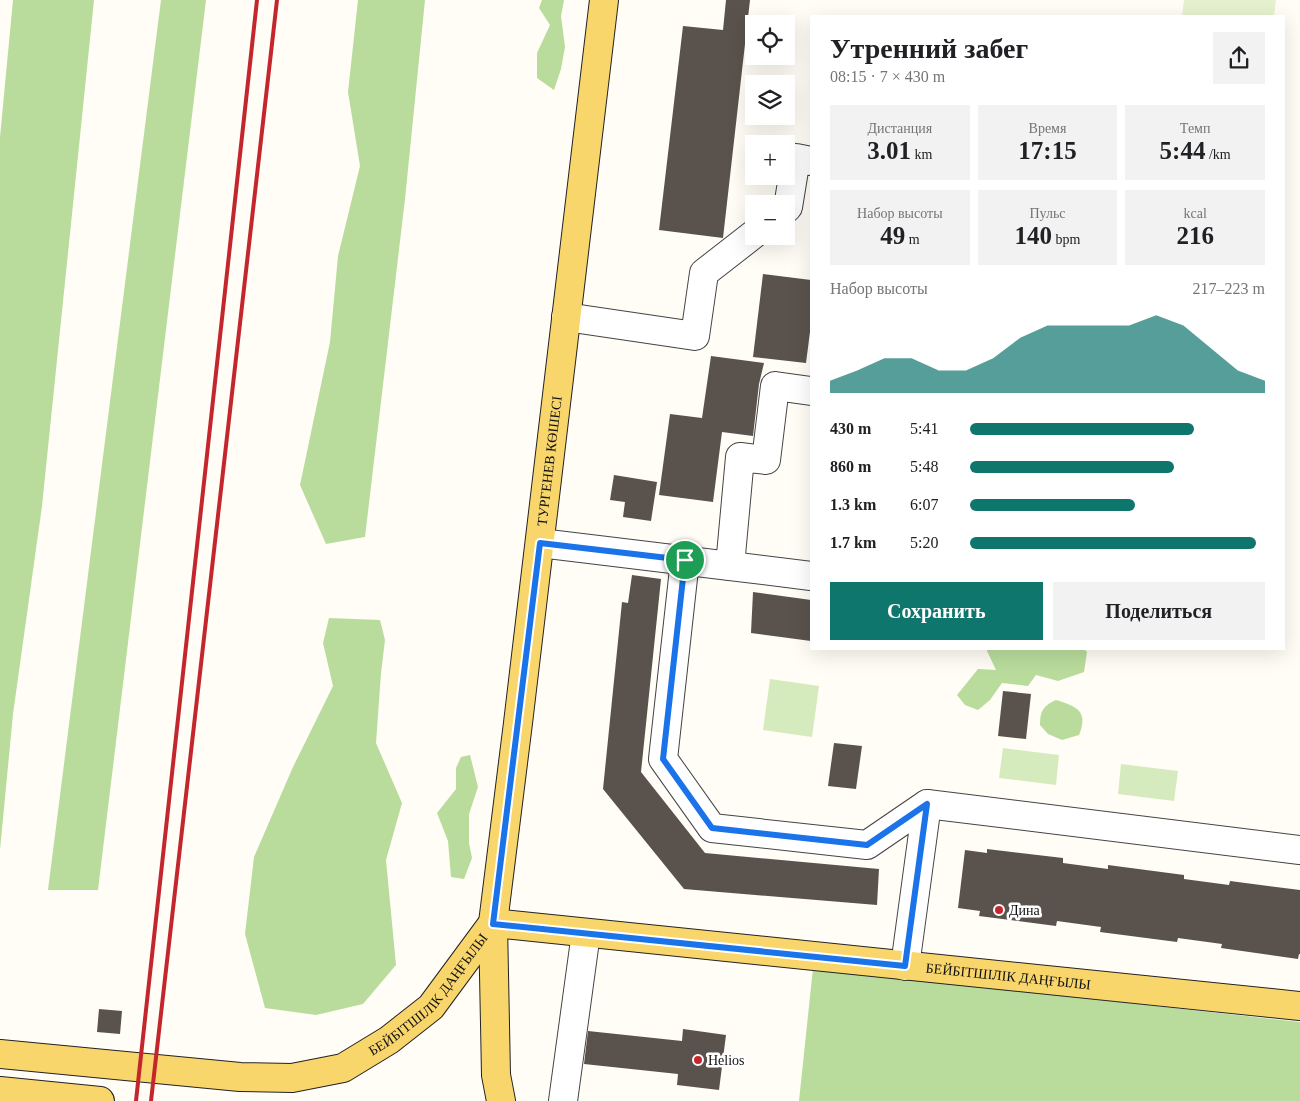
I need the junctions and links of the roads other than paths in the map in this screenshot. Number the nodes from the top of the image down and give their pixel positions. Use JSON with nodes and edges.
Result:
{"nodes":[{"id":1,"x":604,"y":0,"type":"edge"},
{"id":2,"x":810,"y":161,"type":"edge"},
{"id":3,"x":790,"y":195,"type":"edge"},
{"id":4,"x":745,"y":241,"type":"edge"},
{"id":5,"x":566,"y":317,"type":"junction"},
{"id":6,"x":810,"y":392,"type":"edge"},
{"id":7,"x":540,"y":543,"type":"junction"},
{"id":8,"x":685,"y":560,"type":"junction"},
{"id":9,"x":730,"y":566,"type":"junction"},
{"id":10,"x":810,"y":576,"type":"edge"},
{"id":11,"x":927,"y":804,"type":"junction"},
{"id":12,"x":1300,"y":850,"type":"edge"},
{"id":13,"x":493,"y":924,"type":"junction"},
{"id":14,"x":586,"y":933,"type":"junction"},
{"id":15,"x":905,"y":966,"type":"junction"},
{"id":16,"x":1300,"y":1006,"type":"edge"},
{"id":17,"x":0,"y":1054,"type":"edge"},
{"id":18,"x":0,"y":1091,"type":"edge"},
{"id":19,"x":100,"y":1101,"type":"edge"},
{"id":20,"x":501,"y":1101,"type":"edge"},
{"id":21,"x":563,"y":1101,"type":"edge"}],
"edges":[{"from":1,"to":5,"type":"main road","name":"ТУРГЕНЕВ КӨШЕСІ"},
{"from":2,"to":3,"type":"lane"},
{"from":4,"to":5,"type":"lane"},
{"from":5,"to":7,"type":"main road","name":"ТУРГЕНЕВ КӨШЕСІ"},
{"from":6,"to":9,"type":"lane"},
{"from":7,"to":8,"type":"lane"},
{"from":7,"to":13,"type":"main road","name":"ТУРГЕНЕВ КӨШЕСІ"},
{"from":8,"to":9,"type":"lane"},
{"from":8,"to":11,"type":"lane"},
{"from":9,"to":10,"type":"lane"},
{"from":11,"to":12,"type":"lane"},
{"from":11,"to":15,"type":"lane"},
{"from":13,"to":14,"type":"main road","name":"БЕЙБІТШІЛІК ДАҢҒЫЛЫ"},
{"from":13,"to":17,"type":"main road","name":"БЕЙБІТШІЛІК ДАҢҒЫЛЫ"},
{"from":13,"to":20,"type":"main road","name":"ТУРГЕНЕВ КӨШЕСІ"},
{"from":14,"to":15,"type":"main road","name":"БЕЙБІТШІЛІК ДАҢҒЫЛЫ"},
{"from":14,"to":21,"type":"lane"},
{"from":15,"to":16,"type":"main road","name":"БЕЙБІТШІЛІК ДАҢҒЫЛЫ"},
{"from":18,"to":19,"type":"main road"}]}
